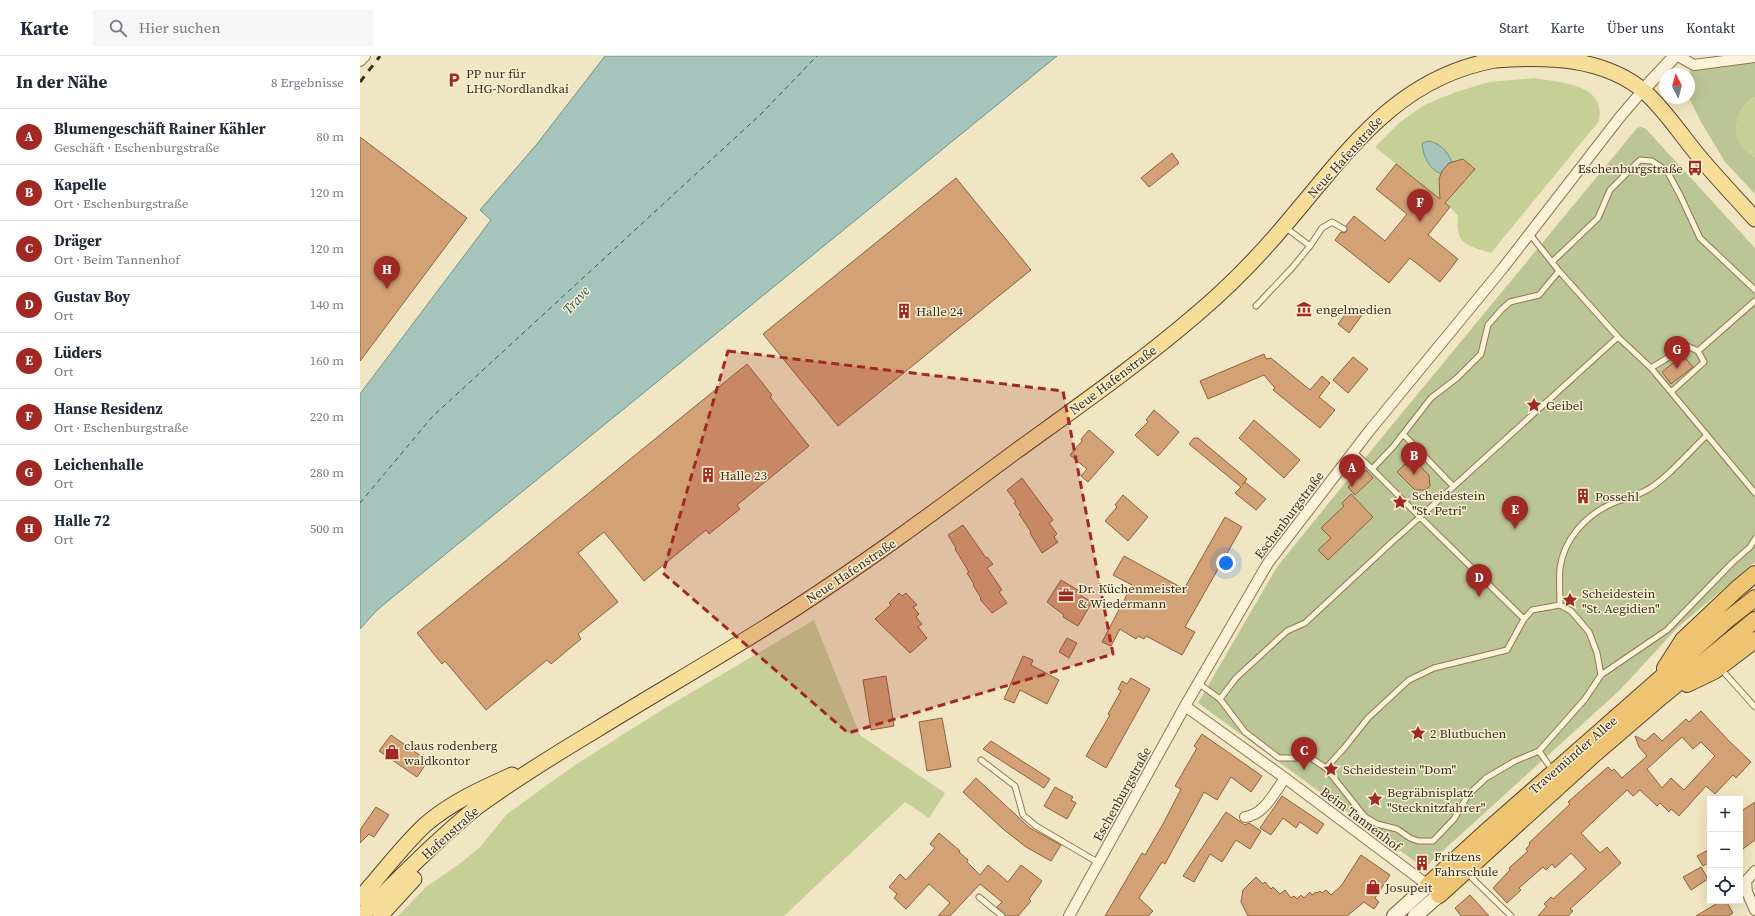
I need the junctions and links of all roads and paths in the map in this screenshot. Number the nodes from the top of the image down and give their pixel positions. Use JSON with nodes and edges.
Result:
{"nodes":[{"id":1,"x":365,"y":56,"type":"edge"},
{"id":2,"x":1676,"y":56,"type":"edge"},
{"id":3,"x":1755,"y":57,"type":"edge"},
{"id":4,"x":1595,"y":60,"type":"edge"},
{"id":5,"x":360,"y":61,"type":"edge"},
{"id":6,"x":1643,"y":90,"type":"junction"},
{"id":7,"x":1755,"y":219,"type":"edge"},
{"id":8,"x":1284,"y":226,"type":"junction"},
{"id":9,"x":1344,"y":229,"type":"dead end"},
{"id":10,"x":1529,"y":233,"type":"junction"},
{"id":11,"x":1310,"y":246,"type":"junction"},
{"id":12,"x":1552,"y":262,"type":"junction"},
{"id":13,"x":1559,"y":271,"type":"junction"},
{"id":14,"x":1755,"y":290,"type":"edge"},
{"id":15,"x":1755,"y":301,"type":"edge"},
{"id":16,"x":1256,"y":306,"type":"dead end"},
{"id":17,"x":1618,"y":338,"type":"junction"},
{"id":18,"x":1698,"y":351,"type":"junction"},
{"id":19,"x":1650,"y":368,"type":"junction"},
{"id":20,"x":1671,"y":392,"type":"junction"},
{"id":21,"x":1403,"y":434,"type":"junction"},
{"id":22,"x":1706,"y":436,"type":"junction"},
{"id":23,"x":1354,"y":452,"type":"junction"},
{"id":24,"x":1372,"y":469,"type":"junction"},
{"id":25,"x":1453,"y":486,"type":"junction"},
{"id":26,"x":1755,"y":493,"type":"edge"},
{"id":27,"x":1420,"y":517,"type":"junction"},
{"id":28,"x":1755,"y":539,"type":"edge"},
{"id":29,"x":1755,"y":574,"type":"edge"},
{"id":30,"x":1755,"y":598,"type":"edge"},
{"id":31,"x":1560,"y":605,"type":"junction"},
{"id":32,"x":1524,"y":619,"type":"junction"},
{"id":33,"x":1755,"y":620,"type":"edge"},
{"id":34,"x":1755,"y":640,"type":"edge"},
{"id":35,"x":1719,"y":667,"type":"junction"},
{"id":36,"x":1601,"y":675,"type":"junction"},
{"id":37,"x":1198,"y":683,"type":"junction"},
{"id":38,"x":1657,"y":691,"type":"junction"},
{"id":39,"x":1220,"y":699,"type":"junction"},
{"id":40,"x":1185,"y":706,"type":"junction"},
{"id":41,"x":1755,"y":707,"type":"edge"},
{"id":42,"x":563,"y":750,"type":"joint"},
{"id":43,"x":1538,"y":751,"type":"junction"},
{"id":44,"x":547,"y":760,"type":"junction"},
{"id":45,"x":981,"y":760,"type":"dead end"},
{"id":46,"x":1548,"y":764,"type":"dead end"},
{"id":47,"x":1326,"y":768,"type":"junction"},
{"id":48,"x":1285,"y":778,"type":"junction"},
{"id":49,"x":1244,"y":817,"type":"dead end"},
{"id":50,"x":1099,"y":863,"type":"junction"},
{"id":51,"x":1466,"y":871,"type":"junction"},
{"id":52,"x":1755,"y":871,"type":"edge"},
{"id":53,"x":1434,"y":890,"type":"junction"},
{"id":54,"x":979,"y":897,"type":"dead end"},
{"id":55,"x":1411,"y":900,"type":"junction"},
{"id":56,"x":367,"y":906,"type":"edge"},
{"id":57,"x":1755,"y":910,"type":"edge"},
{"id":58,"x":1420,"y":914,"type":"edge"},
{"id":59,"x":1002,"y":916,"type":"edge"},
{"id":60,"x":1069,"y":916,"type":"edge"},
{"id":61,"x":1394,"y":916,"type":"edge"},
{"id":62,"x":1511,"y":916,"type":"edge"}],
"edges":[{"from":1,"to":5,"type":"street"},
{"from":2,"to":3,"type":"street"},
{"from":2,"to":6,"type":"street"},
{"from":4,"to":6,"type":"main road","name":"Neue Hafenstraße"},
{"from":4,"to":8,"type":"main road","name":"Neue Hafenstraße"},
{"from":6,"to":7,"type":"main road","name":"Neue Hafenstraße"},
{"from":6,"to":10,"type":"street","name":"Eschenburgstraße"},
{"from":8,"to":11,"type":"lane"},
{"from":8,"to":42,"type":"main road","name":"Neue Hafenstraße"},
{"from":9,"to":11,"type":"lane"},
{"from":10,"to":12,"type":"lane"},
{"from":10,"to":23,"type":"street","name":"Eschenburgstraße"},
{"from":11,"to":16,"type":"lane"},
{"from":12,"to":13,"type":"lane"},
{"from":12,"to":14,"type":"lane"},
{"from":13,"to":17,"type":"lane"},
{"from":13,"to":21,"type":"lane"},
{"from":15,"to":18,"type":"lane"},
{"from":17,"to":19,"type":"lane"},
{"from":17,"to":25,"type":"lane"},
{"from":18,"to":19,"type":"lane"},
{"from":18,"to":20,"type":"lane"},
{"from":19,"to":20,"type":"lane"},
{"from":20,"to":22,"type":"lane"},
{"from":21,"to":24,"type":"lane"},
{"from":21,"to":25,"type":"lane"},
{"from":22,"to":26,"type":"lane"},
{"from":22,"to":31,"type":"lane"},
{"from":23,"to":24,"type":"lane"},
{"from":23,"to":37,"type":"street","name":"Eschenburgstraße"},
{"from":24,"to":27,"type":"lane"},
{"from":25,"to":27,"type":"lane"},
{"from":27,"to":32,"type":"lane"},
{"from":27,"to":39,"type":"lane"},
{"from":28,"to":36,"type":"lane"},
{"from":29,"to":38,"type":"highway"},
{"from":30,"to":38,"type":"highway","name":"Travemünder Allee"},
{"from":31,"to":32,"type":"lane"},
{"from":31,"to":36,"type":"lane"},
{"from":32,"to":47,"type":"lane"},
{"from":33,"to":38,"type":"highway","name":"Travemünder Allee"},
{"from":34,"to":35,"type":"highway"},
{"from":35,"to":38,"type":"highway"},
{"from":35,"to":41,"type":"lane"},
{"from":36,"to":43,"type":"lane"},
{"from":37,"to":39,"type":"lane"},
{"from":37,"to":40,"type":"street","name":"Eschenburgstraße"},
{"from":38,"to":51,"type":"highway","name":"Travemünder Allee"},
{"from":38,"to":53,"type":"highway","name":"Travemünder Allee"},
{"from":39,"to":47,"type":"lane"},
{"from":40,"to":48,"type":"street","name":"Beim Tannenhof"},
{"from":40,"to":50,"type":"street","name":"Eschenburgstraße"},
{"from":42,"to":44,"type":"main road","name":"Hafenstraße"},
{"from":43,"to":46,"type":"lane"},
{"from":43,"to":47,"type":"lane"},
{"from":44,"to":56,"type":"main road","name":"Hafenstraße"},
{"from":44,"to":56,"type":"main road","name":"Hafenstraße"},
{"from":44,"to":56,"type":"main road"},
{"from":45,"to":50,"type":"lane"},
{"from":48,"to":49,"type":"street"},
{"from":48,"to":53,"type":"street","name":"Beim Tannenhof"},
{"from":50,"to":60,"type":"street","name":"Eschenburgstraße"},
{"from":51,"to":53,"type":"highway","name":"Travemünder Allee"},
{"from":51,"to":62,"type":"lane"},
{"from":52,"to":57,"type":"street"},
{"from":53,"to":55,"type":"main road","name":"Travemünder Allee"},
{"from":53,"to":58,"type":"main road","name":"Travemünder Allee"},
{"from":54,"to":59,"type":"lane"},
{"from":55,"to":58,"type":"lane"},
{"from":55,"to":61,"type":"main road","name":"Travemünder Allee"}]}
